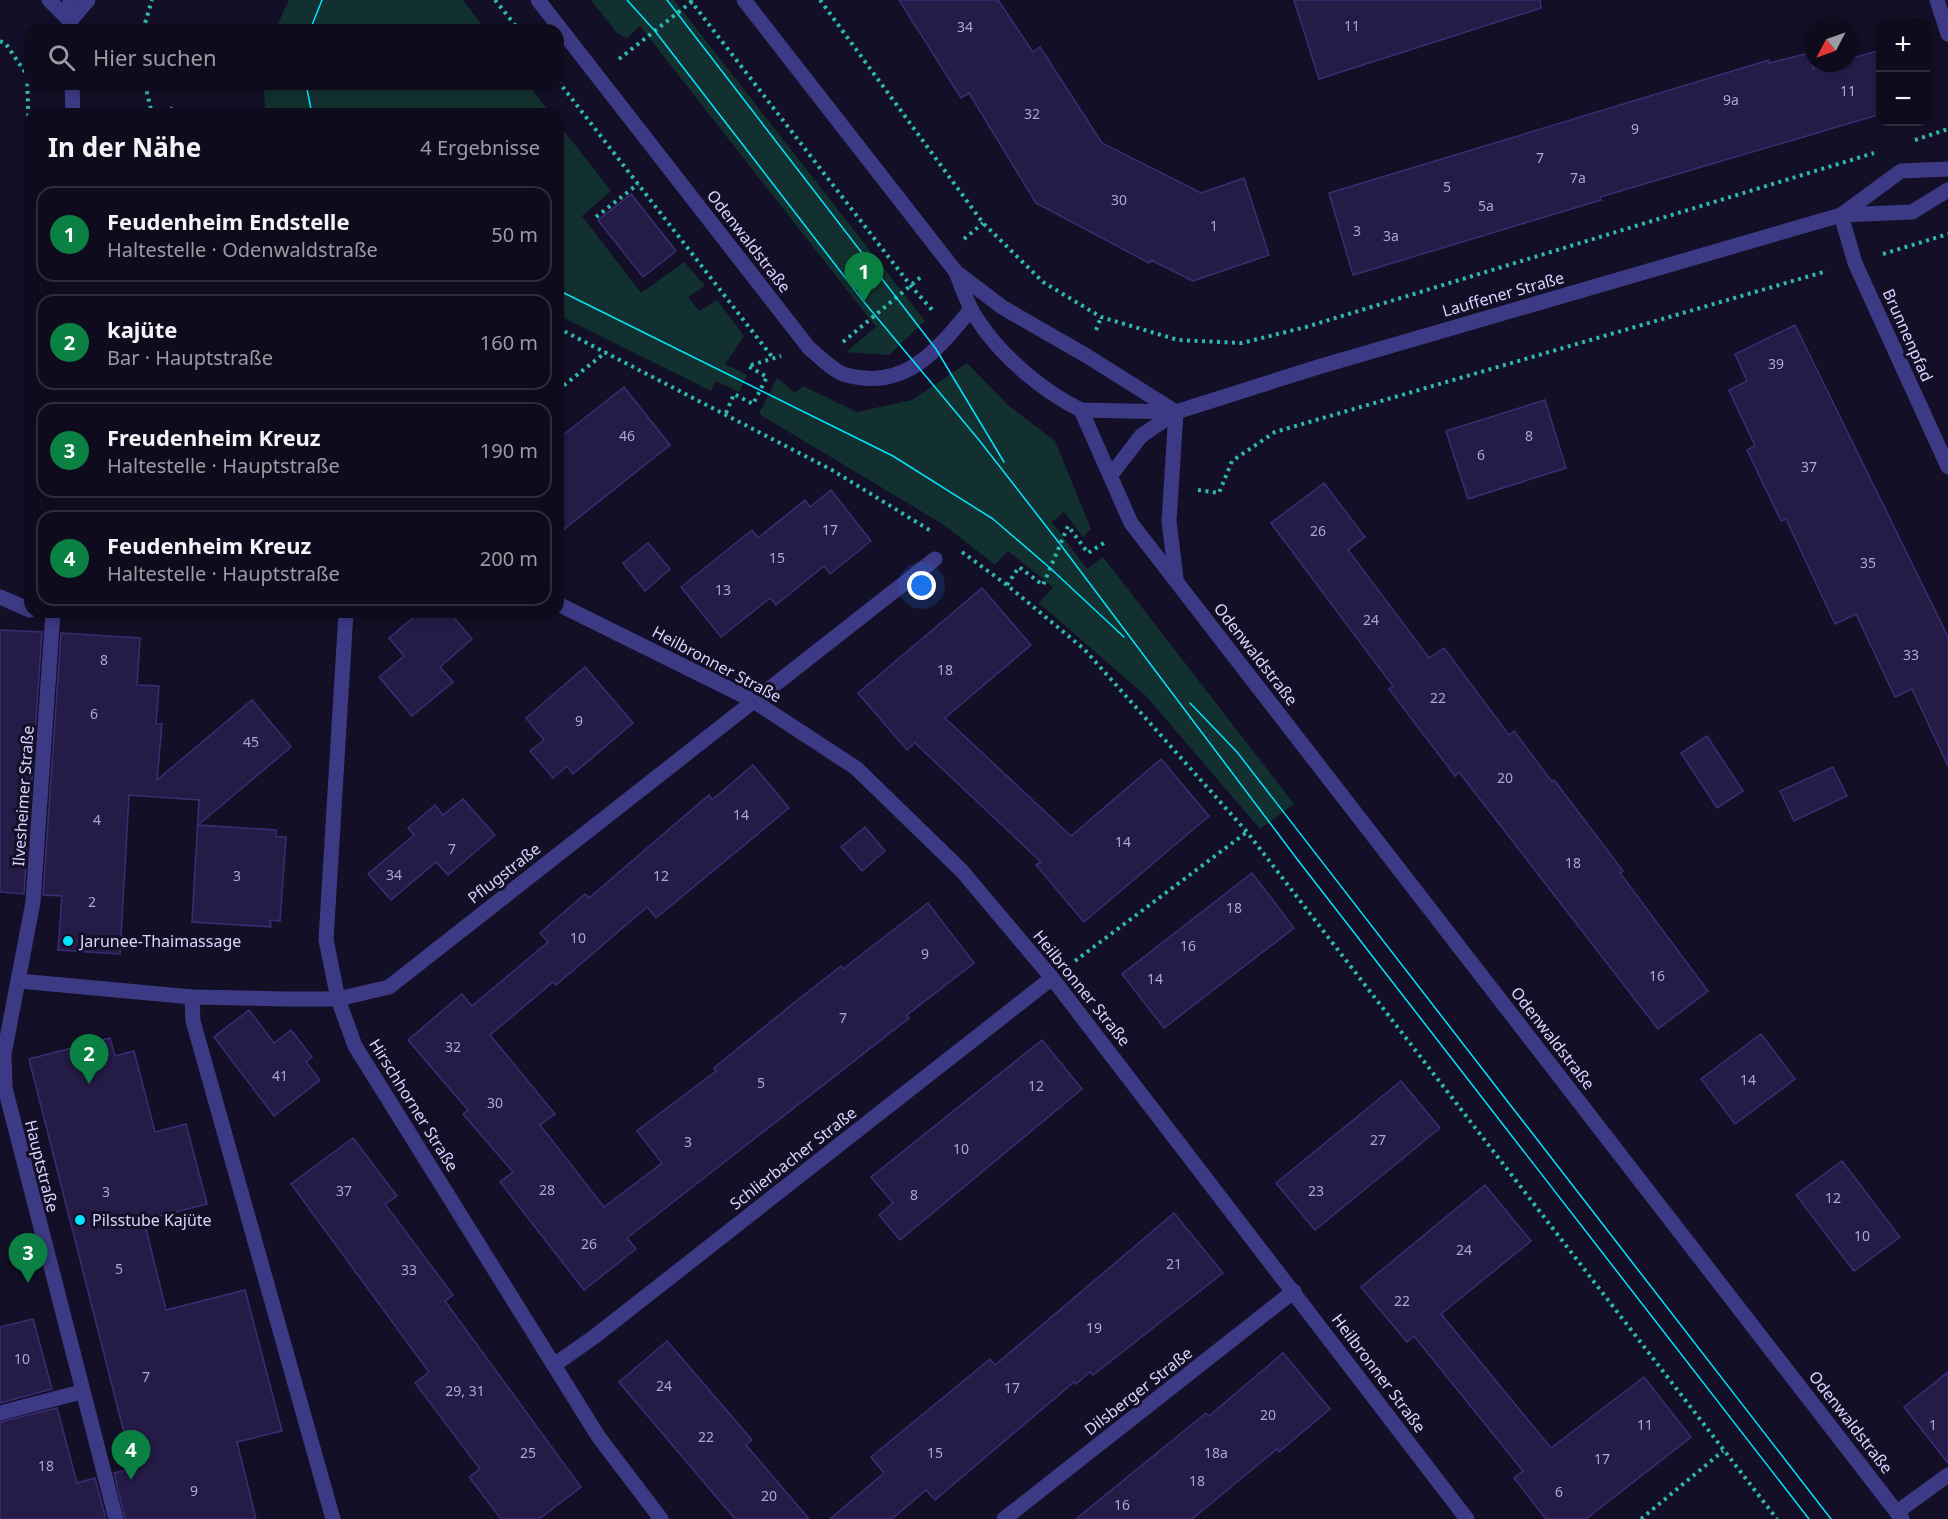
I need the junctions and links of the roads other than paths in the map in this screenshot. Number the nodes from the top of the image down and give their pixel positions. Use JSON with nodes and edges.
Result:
{"nodes":[{"id":1,"x":48,"y":0,"type":"edge"},
{"id":2,"x":70,"y":0,"type":"edge"},
{"id":3,"x":88,"y":0,"type":"edge"},
{"id":4,"x":538,"y":0,"type":"edge"},
{"id":5,"x":744,"y":0,"type":"edge"},
{"id":6,"x":1937,"y":0,"type":"edge"},
{"id":7,"x":69,"y":24,"type":"edge"},
{"id":8,"x":70,"y":24,"type":"edge"},
{"id":9,"x":71,"y":24,"type":"edge"},
{"id":10,"x":557,"y":24,"type":"edge"},
{"id":11,"x":564,"y":33,"type":"edge"},
{"id":12,"x":1948,"y":34,"type":"edge"},
{"id":13,"x":72,"y":90,"type":"edge"},
{"id":14,"x":73,"y":108,"type":"edge"},
{"id":15,"x":1948,"y":169,"type":"edge"},
{"id":16,"x":1948,"y":190,"type":"edge"},
{"id":17,"x":1841,"y":215,"type":"junction"},
{"id":18,"x":956,"y":272,"type":"junction"},
{"id":19,"x":971,"y":309,"type":"junction"},
{"id":20,"x":1081,"y":410,"type":"junction"},
{"id":21,"x":1176,"y":412,"type":"junction"},
{"id":22,"x":1948,"y":467,"type":"edge"},
{"id":23,"x":1111,"y":476,"type":"junction"},
{"id":24,"x":935,"y":559,"type":"dead end"},
{"id":25,"x":1176,"y":579,"type":"junction"},
{"id":26,"x":0,"y":597,"type":"edge"},
{"id":27,"x":564,"y":607,"type":"edge"},
{"id":28,"x":24,"y":608,"type":"edge"},
{"id":29,"x":53,"y":618,"type":"edge"},
{"id":30,"x":346,"y":618,"type":"edge"},
{"id":31,"x":752,"y":699,"type":"junction"},
{"id":32,"x":1052,"y":978,"type":"junction"},
{"id":33,"x":19,"y":981,"type":"junction"},
{"id":34,"x":192,"y":997,"type":"junction"},
{"id":35,"x":338,"y":999,"type":"junction"},
{"id":36,"x":5,"y":1012,"type":"edge"},
{"id":37,"x":1294,"y":1291,"type":"junction"},
{"id":38,"x":554,"y":1365,"type":"junction"},
{"id":39,"x":81,"y":1392,"type":"junction"},
{"id":40,"x":0,"y":1413,"type":"edge"},
{"id":41,"x":1948,"y":1474,"type":"edge"},
{"id":42,"x":1900,"y":1516,"type":"edge"},
{"id":43,"x":116,"y":1519,"type":"edge"},
{"id":44,"x":333,"y":1519,"type":"edge"},
{"id":45,"x":661,"y":1519,"type":"edge"},
{"id":46,"x":1004,"y":1519,"type":"edge"},
{"id":47,"x":1467,"y":1519,"type":"edge"}],
"edges":[{"from":1,"to":7,"type":"street"},
{"from":2,"to":8,"type":"street"},
{"from":3,"to":9,"type":"street"},
{"from":4,"to":10,"type":"street","name":"Odenwaldstraße"},
{"from":5,"to":18,"type":"street"},
{"from":6,"to":12,"type":"street"},
{"from":11,"to":19,"type":"street","name":"Odenwaldstraße"},
{"from":13,"to":14,"type":"street"},
{"from":15,"to":17,"type":"street","name":"Lauffener Straße"},
{"from":16,"to":17,"type":"street","name":"Lauffener Straße"},
{"from":17,"to":21,"type":"street","name":"Lauffener Straße"},
{"from":17,"to":22,"type":"street","name":"Brunnenpfad"},
{"from":18,"to":19,"type":"street"},
{"from":18,"to":21,"type":"street"},
{"from":19,"to":20,"type":"street"},
{"from":20,"to":21,"type":"street"},
{"from":20,"to":23,"type":"street","name":"Odenwaldstraße"},
{"from":21,"to":23,"type":"street"},
{"from":21,"to":25,"type":"street"},
{"from":23,"to":25,"type":"street","name":"Odenwaldstraße"},
{"from":24,"to":31,"type":"street","name":"Pflugstraße"},
{"from":25,"to":42,"type":"street","name":"Odenwaldstraße"},
{"from":26,"to":28,"type":"street"},
{"from":27,"to":31,"type":"street","name":"Heilbronner Straße"},
{"from":29,"to":33,"type":"street","name":"Ilvesheimer Straße"},
{"from":30,"to":35,"type":"street","name":"Hirschhorner Straße"},
{"from":31,"to":32,"type":"street","name":"Heilbronner Straße"},
{"from":31,"to":35,"type":"street","name":"Pflugstraße"},
{"from":32,"to":37,"type":"street","name":"Heilbronner Straße"},
{"from":32,"to":38,"type":"street","name":"Schlierbacher Straße"},
{"from":33,"to":34,"type":"street","name":"Pflugstraße"},
{"from":33,"to":36,"type":"street","name":"Hauptstraße"},
{"from":34,"to":35,"type":"street","name":"Pflugstraße"},
{"from":34,"to":44,"type":"street"},
{"from":35,"to":38,"type":"street","name":"Hirschhorner Straße"},
{"from":36,"to":39,"type":"street","name":"Hauptstraße"},
{"from":37,"to":46,"type":"street","name":"Dilsberger Straße"},
{"from":37,"to":47,"type":"street","name":"Heilbronner Straße"},
{"from":38,"to":45,"type":"street","name":"Hirschhorner Straße"},
{"from":39,"to":40,"type":"street"},
{"from":39,"to":43,"type":"street","name":"Hauptstraße"},
{"from":41,"to":42,"type":"street"}]}
